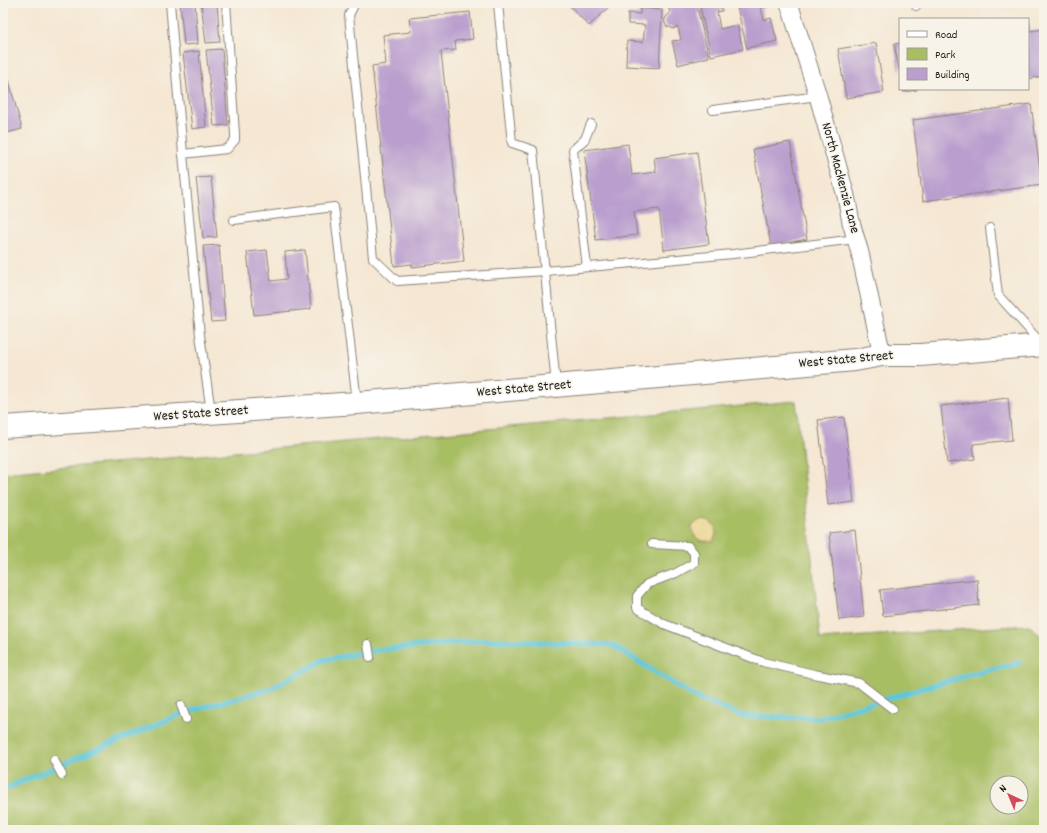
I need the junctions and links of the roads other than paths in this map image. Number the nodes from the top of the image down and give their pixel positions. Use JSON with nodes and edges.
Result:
{"nodes":[{"id":1,"x":170,"y":3,"type":"edge"},
{"id":2,"x":226,"y":3,"type":"edge"},
{"id":3,"x":356,"y":3,"type":"edge"},
{"id":4,"x":497,"y":3,"type":"edge"},
{"id":5,"x":789,"y":3,"type":"edge"},
{"id":6,"x":818,"y":96,"type":"junction"},
{"id":7,"x":713,"y":110,"type":"dead end"},
{"id":8,"x":591,"y":124,"type":"dead end"},
{"id":9,"x":183,"y":154,"type":"junction"},
{"id":10,"x":234,"y":220,"type":"dead end"},
{"id":11,"x":990,"y":228,"type":"dead end"},
{"id":12,"x":856,"y":239,"type":"junction"},
{"id":13,"x":587,"y":267,"type":"junction"},
{"id":14,"x":545,"y":271,"type":"junction"},
{"id":15,"x":1044,"y":345,"type":"edge"},
{"id":16,"x":882,"y":355,"type":"junction"},
{"id":17,"x":556,"y":386,"type":"junction"},
{"id":18,"x":357,"y":403,"type":"junction"},
{"id":19,"x":211,"y":413,"type":"junction"},
{"id":20,"x":3,"y":427,"type":"edge"},
{"id":21,"x":652,"y":544,"type":"dead end"},
{"id":22,"x":368,"y":644,"type":"dead end"},
{"id":23,"x":370,"y":657,"type":"dead end"},
{"id":24,"x":181,"y":705,"type":"dead end"},
{"id":25,"x":894,"y":710,"type":"dead end"},
{"id":26,"x":186,"y":719,"type":"dead end"},
{"id":27,"x":54,"y":760,"type":"dead end"},
{"id":28,"x":62,"y":775,"type":"dead end"}],
"edges":[{"from":1,"to":9,"type":"lane"},
{"from":2,"to":9,"type":"lane"},
{"from":3,"to":14,"type":"lane"},
{"from":4,"to":14,"type":"lane"},
{"from":5,"to":6,"type":"street","name":"North Mackenzie Lane"},
{"from":6,"to":7,"type":"lane"},
{"from":6,"to":12,"type":"street","name":"North Mackenzie Lane"},
{"from":8,"to":13,"type":"lane"},
{"from":9,"to":19,"type":"lane"},
{"from":10,"to":18,"type":"lane"},
{"from":11,"to":15,"type":"lane"},
{"from":12,"to":13,"type":"lane"},
{"from":12,"to":16,"type":"street","name":"North Mackenzie Lane"},
{"from":13,"to":14,"type":"lane"},
{"from":14,"to":17,"type":"lane"},
{"from":15,"to":16,"type":"main road","name":"West State Street"},
{"from":16,"to":17,"type":"main road","name":"West State Street"},
{"from":17,"to":18,"type":"main road","name":"West State Street"},
{"from":18,"to":19,"type":"main road","name":"West State Street"},
{"from":19,"to":20,"type":"main road","name":"West State Street"},
{"from":21,"to":25,"type":"lane"},
{"from":22,"to":23,"type":"lane"},
{"from":24,"to":26,"type":"lane"},
{"from":27,"to":28,"type":"lane"}]}
